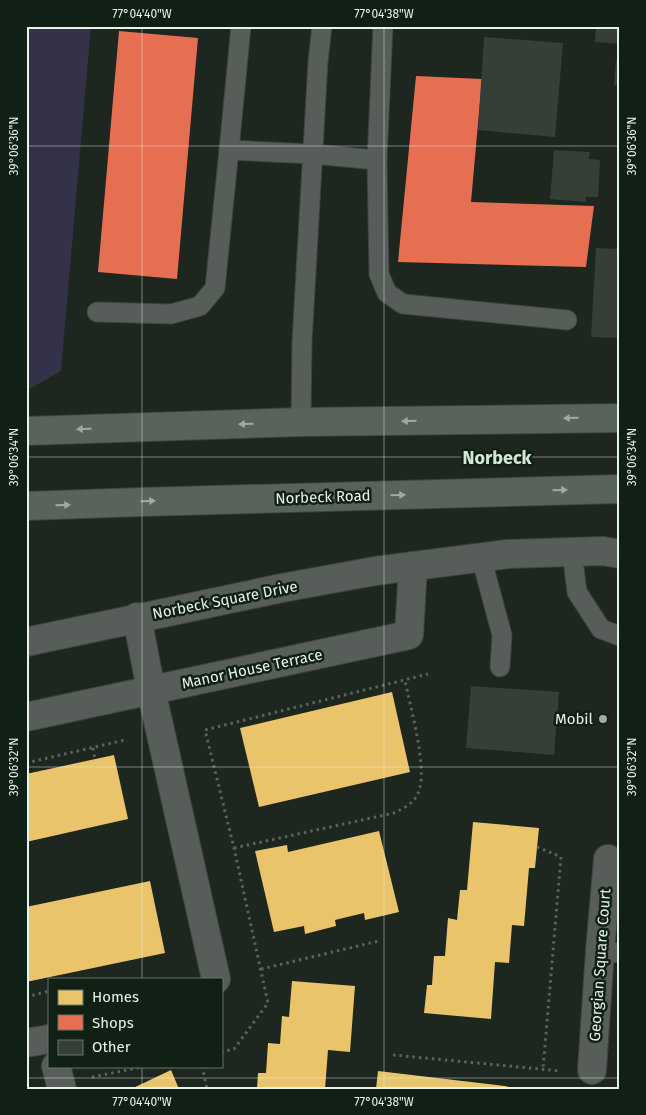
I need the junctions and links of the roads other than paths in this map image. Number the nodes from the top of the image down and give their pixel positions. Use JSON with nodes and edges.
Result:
{"nodes":[{"id":1,"x":241,"y":26,"type":"edge"},
{"id":2,"x":322,"y":26,"type":"edge"},
{"id":3,"x":384,"y":26,"type":"edge"},
{"id":4,"x":229,"y":150,"type":"junction"},
{"id":5,"x":313,"y":154,"type":"junction"},
{"id":6,"x":377,"y":160,"type":"junction"},
{"id":7,"x":97,"y":312,"type":"dead end"},
{"id":8,"x":567,"y":320,"type":"dead end"},
{"id":9,"x":620,"y":418,"type":"edge"},
{"id":10,"x":301,"y":422,"type":"junction"},
{"id":11,"x":26,"y":432,"type":"edge"},
{"id":12,"x":620,"y":489,"type":"edge"},
{"id":13,"x":26,"y":506,"type":"edge"},
{"id":14,"x":572,"y":552,"type":"junction"},
{"id":15,"x":620,"y":554,"type":"edge"},
{"id":16,"x":481,"y":557,"type":"junction"},
{"id":17,"x":413,"y":566,"type":"junction"},
{"id":18,"x":137,"y":617,"type":"junction"},
{"id":19,"x":620,"y":636,"type":"edge"},
{"id":20,"x":26,"y":642,"type":"edge"},
{"id":21,"x":500,"y":667,"type":"dead end"},
{"id":22,"x":150,"y":690,"type":"junction"},
{"id":23,"x":26,"y":717,"type":"edge"},
{"id":24,"x":608,"y":859,"type":"dead end"},
{"id":25,"x":610,"y":952,"type":"edge"},
{"id":26,"x":216,"y":978,"type":"edge"},
{"id":27,"x":57,"y":1068,"type":"edge"},
{"id":28,"x":580,"y":1071,"type":"road end"},
{"id":29,"x":62,"y":1089,"type":"edge"}],
"edges":[{"from":1,"to":4,"type":"lane"},
{"from":2,"to":5,"type":"lane"},
{"from":3,"to":6,"type":"lane"},
{"from":4,"to":5,"type":"lane"},
{"from":4,"to":7,"type":"lane"},
{"from":5,"to":6,"type":"lane"},
{"from":5,"to":10,"type":"lane"},
{"from":6,"to":8,"type":"lane"},
{"from":9,"to":10,"type":"main road","one_way":true},
{"from":10,"to":11,"type":"main road","one_way":true},
{"from":13,"to":12,"type":"main road","name":"Norbeck Road","one_way":true},
{"from":14,"to":15,"type":"street","name":"Norbeck Square Drive"},
{"from":14,"to":16,"type":"street","name":"Norbeck Square Drive"},
{"from":14,"to":19,"type":"lane"},
{"from":16,"to":17,"type":"street","name":"Norbeck Square Drive"},
{"from":16,"to":21,"type":"lane"},
{"from":17,"to":18,"type":"street","name":"Norbeck Square Drive"},
{"from":17,"to":22,"type":"street","name":"Manor House Terrace"},
{"from":18,"to":20,"type":"street"},
{"from":18,"to":22,"type":"street","name":"Norbeck Square Drive"},
{"from":22,"to":23,"type":"street","name":"Manor House Terrace"},
{"from":22,"to":26,"type":"street","name":"Norbeck Square Drive"},
{"from":24,"to":25,"type":"street","name":"Georgian Square Court"},
{"from":25,"to":28,"type":"street","name":"Georgian Square Court"},
{"from":27,"to":29,"type":"street"}]}
